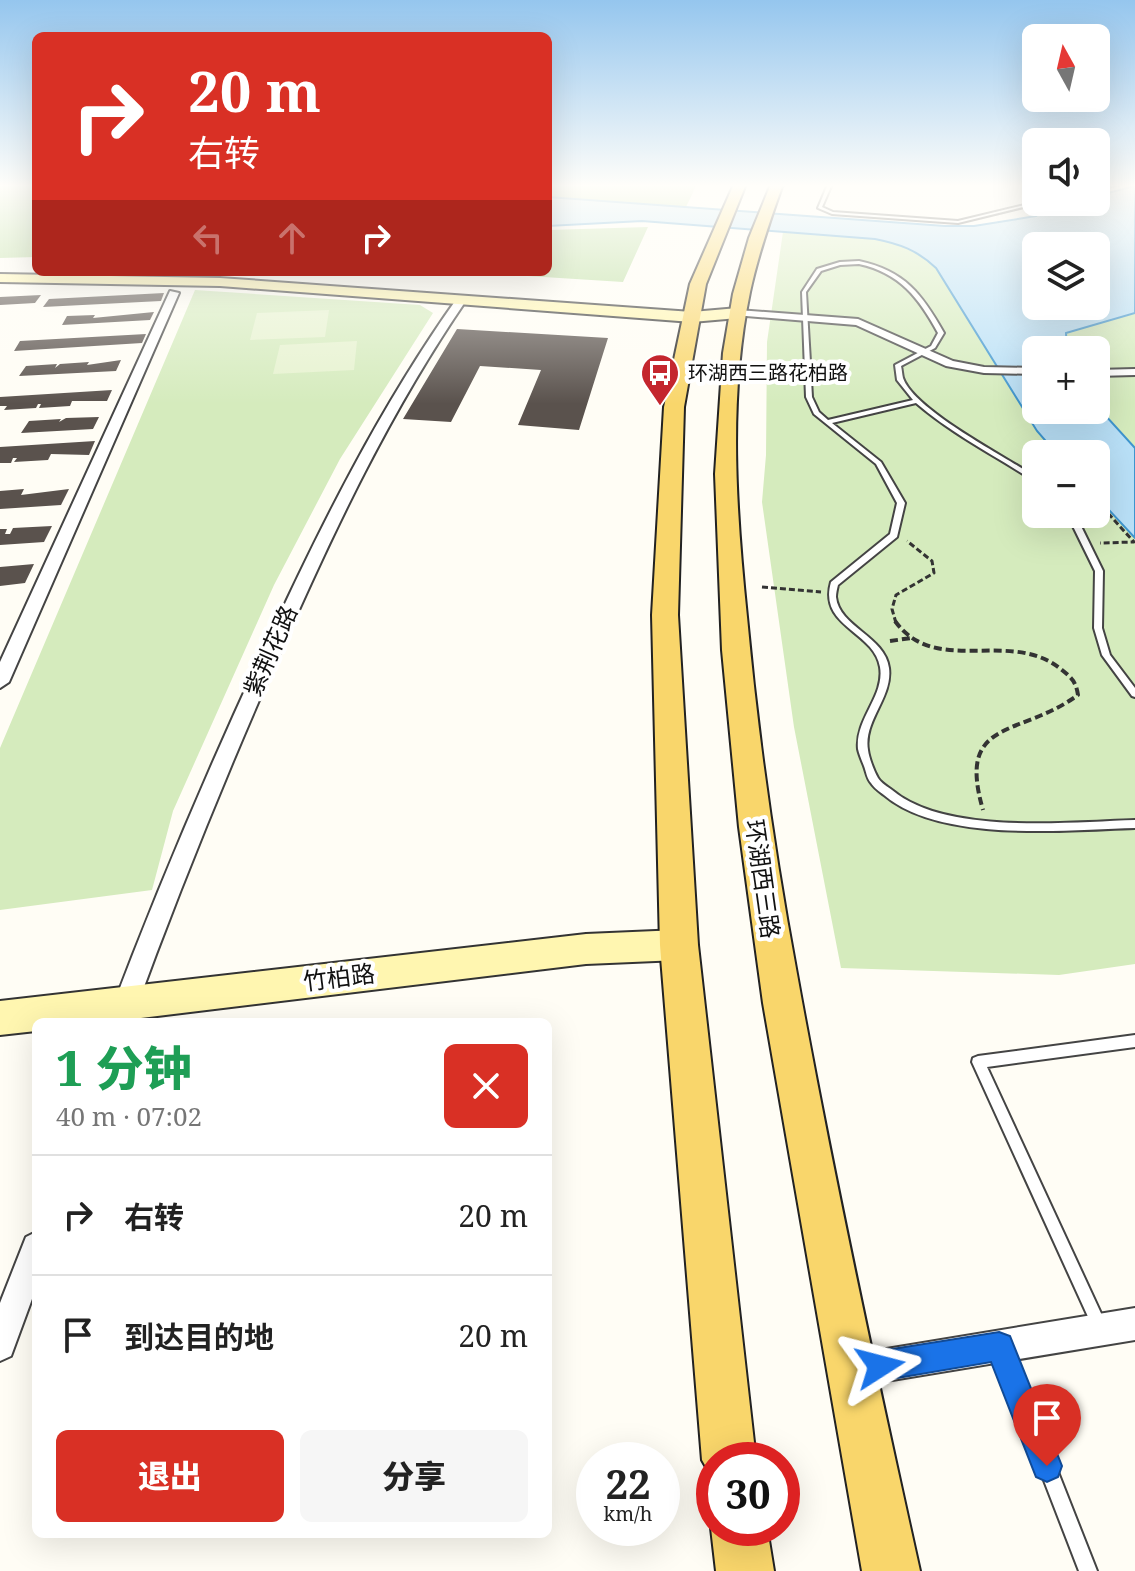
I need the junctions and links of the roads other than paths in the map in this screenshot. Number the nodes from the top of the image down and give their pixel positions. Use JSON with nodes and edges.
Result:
{"nodes":[{"id":1,"x":709,"y":257,"type":"edge"},
{"id":2,"x":751,"y":257,"type":"edge"},
{"id":3,"x":32,"y":267,"type":"edge"},
{"id":4,"x":0,"y":268,"type":"edge"},
{"id":5,"x":289,"y":276,"type":"edge"},
{"id":6,"x":0,"y":278,"type":"edge"},
{"id":7,"x":174,"y":293,"type":"dead end"},
{"id":8,"x":462,"y":299,"type":"junction"},
{"id":9,"x":693,"y":310,"type":"junction"},
{"id":10,"x":738,"y":313,"type":"junction"},
{"id":11,"x":804,"y":317,"type":"junction"},
{"id":12,"x":923,"y":352,"type":"junction"},
{"id":13,"x":1022,"y":371,"type":"edge"},
{"id":14,"x":1135,"y":372,"type":"edge"},
{"id":15,"x":1110,"y":373,"type":"edge"},
{"id":16,"x":916,"y":401,"type":"junction"},
{"id":17,"x":827,"y":422,"type":"junction"},
{"id":18,"x":1022,"y":471,"type":"edge"},
{"id":19,"x":1078,"y":528,"type":"edge"},
{"id":20,"x":0,"y":682,"type":"edge"},
{"id":21,"x":1135,"y":694,"type":"edge"},
{"id":22,"x":1135,"y":824,"type":"edge"},
{"id":23,"x":679,"y":945,"type":"junction"},
{"id":24,"x":122,"y":1013,"type":"edge"},
{"id":25,"x":0,"y":1018,"type":"edge"},
{"id":26,"x":1135,"y":1041,"type":"edge"},
{"id":27,"x":32,"y":1258,"type":"edge"},
{"id":28,"x":1135,"y":1324,"type":"edge"},
{"id":29,"x":1101,"y":1329,"type":"junction"},
{"id":30,"x":0,"y":1345,"type":"edge"},
{"id":31,"x":999,"y":1346,"type":"junction"},
{"id":32,"x":850,"y":1371,"type":"junction"},
{"id":33,"x":727,"y":1442,"type":"edge"},
{"id":34,"x":742,"y":1546,"type":"edge"},
{"id":35,"x":745,"y":1571,"type":"edge"},
{"id":36,"x":891,"y":1571,"type":"edge"},
{"id":37,"x":1088,"y":1571,"type":"edge"}],
"edges":[{"from":1,"to":9,"type":"main road"},
{"from":2,"to":10,"type":"main road","name":"环湖西三路"},
{"from":3,"to":4,"type":"main road"},
{"from":5,"to":9,"type":"main road"},
{"from":6,"to":8,"type":"main road"},
{"from":7,"to":20,"type":"street"},
{"from":8,"to":9,"type":"main road"},
{"from":8,"to":24,"type":"street","name":"紫荆花路"},
{"from":9,"to":10,"type":"main road"},
{"from":9,"to":23,"type":"main road"},
{"from":10,"to":11,"type":"street"},
{"from":10,"to":32,"type":"main road","name":"环湖西三路"},
{"from":11,"to":12,"type":"street"},
{"from":11,"to":12,"type":"lane"},
{"from":11,"to":17,"type":"lane"},
{"from":12,"to":13,"type":"street"},
{"from":12,"to":16,"type":"lane"},
{"from":14,"to":15,"type":"street"},
{"from":16,"to":17,"type":"lane"},
{"from":16,"to":18,"type":"lane"},
{"from":17,"to":22,"type":"lane"},
{"from":19,"to":21,"type":"lane"},
{"from":23,"to":24,"type":"main road","name":"竹柏路"},
{"from":23,"to":33,"type":"main road"},
{"from":24,"to":25,"type":"main road","name":"竹柏路"},
{"from":26,"to":29,"type":"lane"},
{"from":27,"to":30,"type":"street"},
{"from":28,"to":29,"type":"street"},
{"from":29,"to":31,"type":"street"},
{"from":31,"to":32,"type":"street"},
{"from":31,"to":37,"type":"lane"},
{"from":32,"to":36,"type":"main road","name":"环湖西三路"},
{"from":34,"to":35,"type":"main road"}]}
